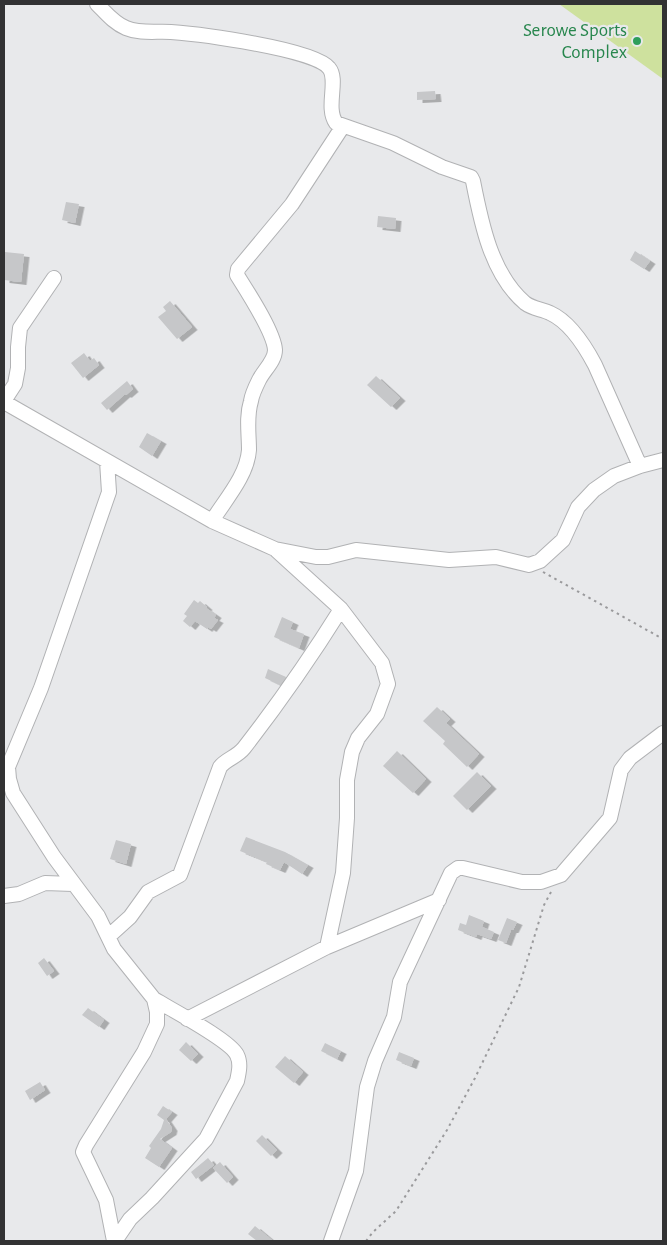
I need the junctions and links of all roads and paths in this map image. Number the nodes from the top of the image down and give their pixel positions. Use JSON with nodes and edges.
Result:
{"nodes":[{"id":1,"x":97,"y":4,"type":"edge"},
{"id":2,"x":343,"y":126,"type":"junction"},
{"id":3,"x":54,"y":278,"type":"dead end"},
{"id":4,"x":4,"y":402,"type":"edge"},
{"id":5,"x":663,"y":460,"type":"edge"},
{"id":6,"x":108,"y":461,"type":"junction"},
{"id":7,"x":640,"y":466,"type":"junction"},
{"id":8,"x":212,"y":521,"type":"junction"},
{"id":9,"x":275,"y":549,"type":"junction"},
{"id":10,"x":529,"y":565,"type":"junction"},
{"id":11,"x":341,"y":609,"type":"junction"},
{"id":12,"x":663,"y":639,"type":"edge"},
{"id":13,"x":663,"y":732,"type":"edge"},
{"id":14,"x":562,"y":875,"type":"junction"},
{"id":15,"x":73,"y":884,"type":"junction"},
{"id":16,"x":4,"y":896,"type":"edge"},
{"id":17,"x":439,"y":900,"type":"junction"},
{"id":18,"x":109,"y":936,"type":"junction"},
{"id":19,"x":327,"y":947,"type":"junction"},
{"id":20,"x":154,"y":999,"type":"junction"},
{"id":21,"x":187,"y":1018,"type":"junction"},
{"id":22,"x":115,"y":1241,"type":"edge"},
{"id":23,"x":331,"y":1241,"type":"edge"},
{"id":24,"x":366,"y":1241,"type":"edge"}],
"edges":[{"from":1,"to":2,"type":"street"},
{"from":2,"to":7,"type":"street"},
{"from":2,"to":8,"type":"street"},
{"from":3,"to":4,"type":"street"},
{"from":4,"to":6,"type":"street"},
{"from":5,"to":7,"type":"street"},
{"from":6,"to":8,"type":"street"},
{"from":6,"to":15,"type":"street"},
{"from":7,"to":10,"type":"street"},
{"from":8,"to":9,"type":"street"},
{"from":9,"to":10,"type":"street"},
{"from":9,"to":11,"type":"street"},
{"from":10,"to":12,"type":"path"},
{"from":11,"to":18,"type":"street"},
{"from":11,"to":19,"type":"street"},
{"from":13,"to":14,"type":"street"},
{"from":14,"to":17,"type":"street"},
{"from":14,"to":24,"type":"path"},
{"from":15,"to":16,"type":"street"},
{"from":15,"to":18,"type":"street"},
{"from":17,"to":19,"type":"street"},
{"from":17,"to":23,"type":"street"},
{"from":18,"to":20,"type":"street"},
{"from":19,"to":21,"type":"street"},
{"from":20,"to":21,"type":"street"},
{"from":20,"to":22,"type":"street"},
{"from":21,"to":22,"type":"street"}]}
